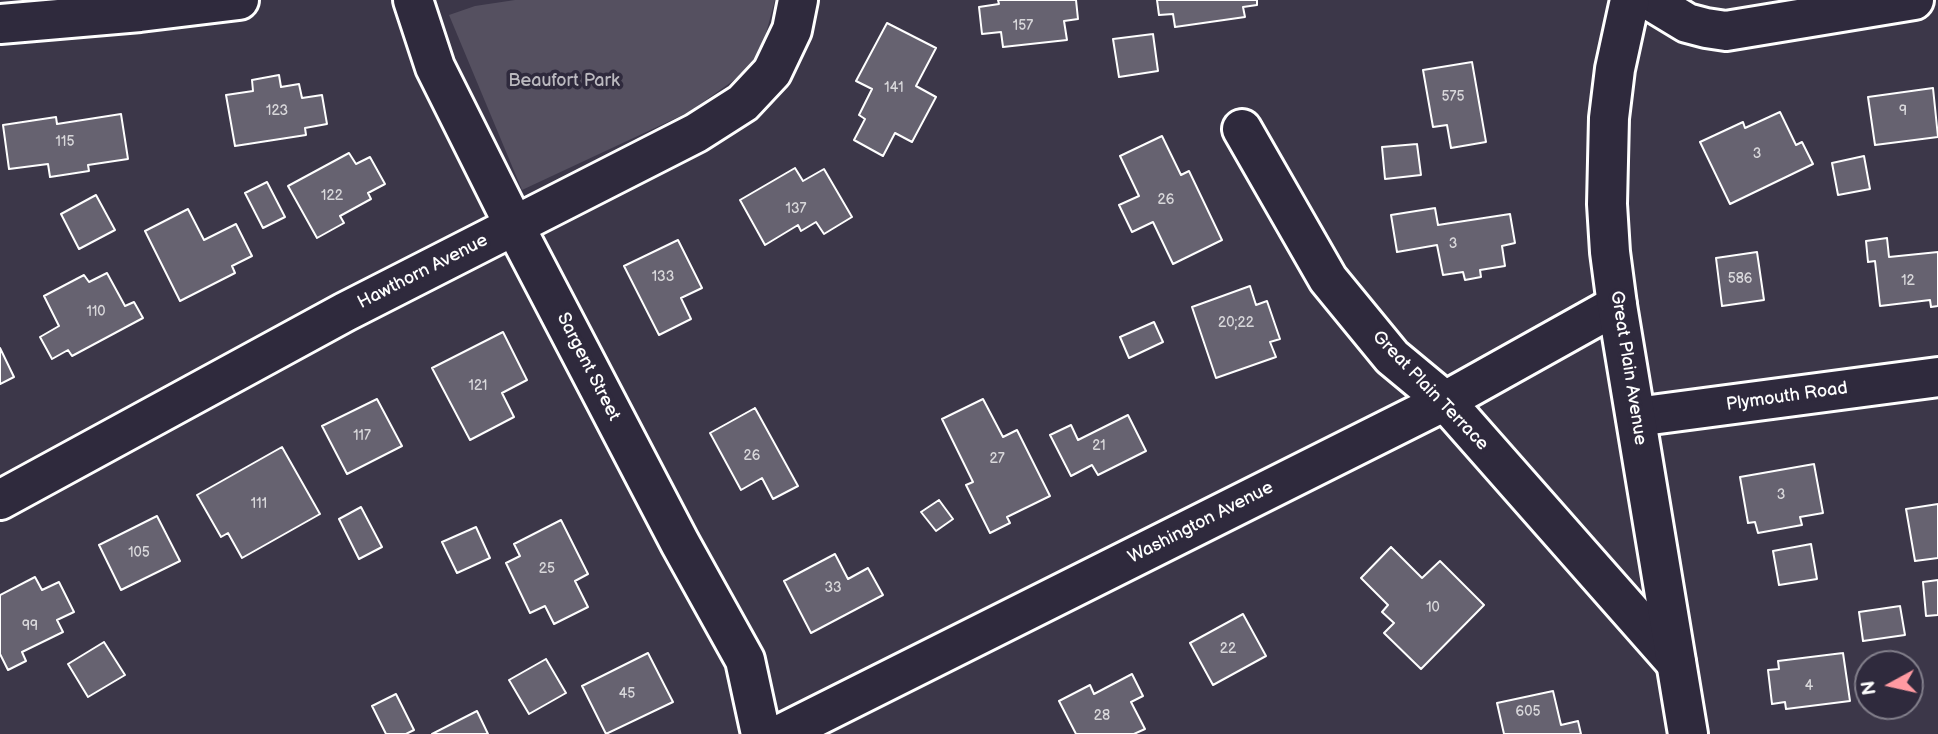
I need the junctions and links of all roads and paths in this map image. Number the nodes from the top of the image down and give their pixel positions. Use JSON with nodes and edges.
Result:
{"nodes":[{"id":1,"x":239,"y":0,"type":"edge"},
{"id":2,"x":412,"y":0,"type":"edge"},
{"id":3,"x":798,"y":0,"type":"edge"},
{"id":4,"x":1630,"y":0,"type":"edge"},
{"id":5,"x":1649,"y":0,"type":"edge"},
{"id":6,"x":1914,"y":0,"type":"edge"},
{"id":7,"x":137,"y":6,"type":"edge"},
{"id":8,"x":0,"y":24,"type":"edge"},
{"id":9,"x":1242,"y":129,"type":"dead end"},
{"id":10,"x":514,"y":225,"type":"junction"},
{"id":11,"x":1617,"y":305,"type":"junction"},
{"id":12,"x":1938,"y":377,"type":"edge"},
{"id":13,"x":1445,"y":401,"type":"junction"},
{"id":14,"x":1636,"y":417,"type":"junction"},
{"id":15,"x":0,"y":500,"type":"edge"},
{"id":16,"x":1676,"y":663,"type":"junction"},
{"id":17,"x":761,"y":734,"type":"edge"},
{"id":18,"x":781,"y":734,"type":"edge"},
{"id":19,"x":1688,"y":734,"type":"edge"}],
"edges":[{"from":1,"to":7,"type":"street"},
{"from":2,"to":10,"type":"street","name":"Sargent Street"},
{"from":3,"to":10,"type":"street","name":"Hawthorn Avenue"},
{"from":4,"to":11,"type":"street","name":"Great Plain Avenue"},
{"from":5,"to":6,"type":"street"},
{"from":7,"to":8,"type":"street"},
{"from":9,"to":13,"type":"street","name":"Great Plain Terrace"},
{"from":10,"to":15,"type":"street","name":"Hawthorn Avenue"},
{"from":10,"to":17,"type":"street","name":"Sargent Street"},
{"from":11,"to":13,"type":"street","name":"Washington Avenue"},
{"from":11,"to":14,"type":"street","name":"Great Plain Avenue"},
{"from":12,"to":14,"type":"street","name":"Plymouth Road"},
{"from":13,"to":16,"type":"street","name":"Great Plain Terrace"},
{"from":13,"to":18,"type":"street","name":"Washington Avenue"},
{"from":14,"to":16,"type":"street","name":"Great Plain Avenue"},
{"from":16,"to":19,"type":"street","name":"Great Plain Avenue"}]}
